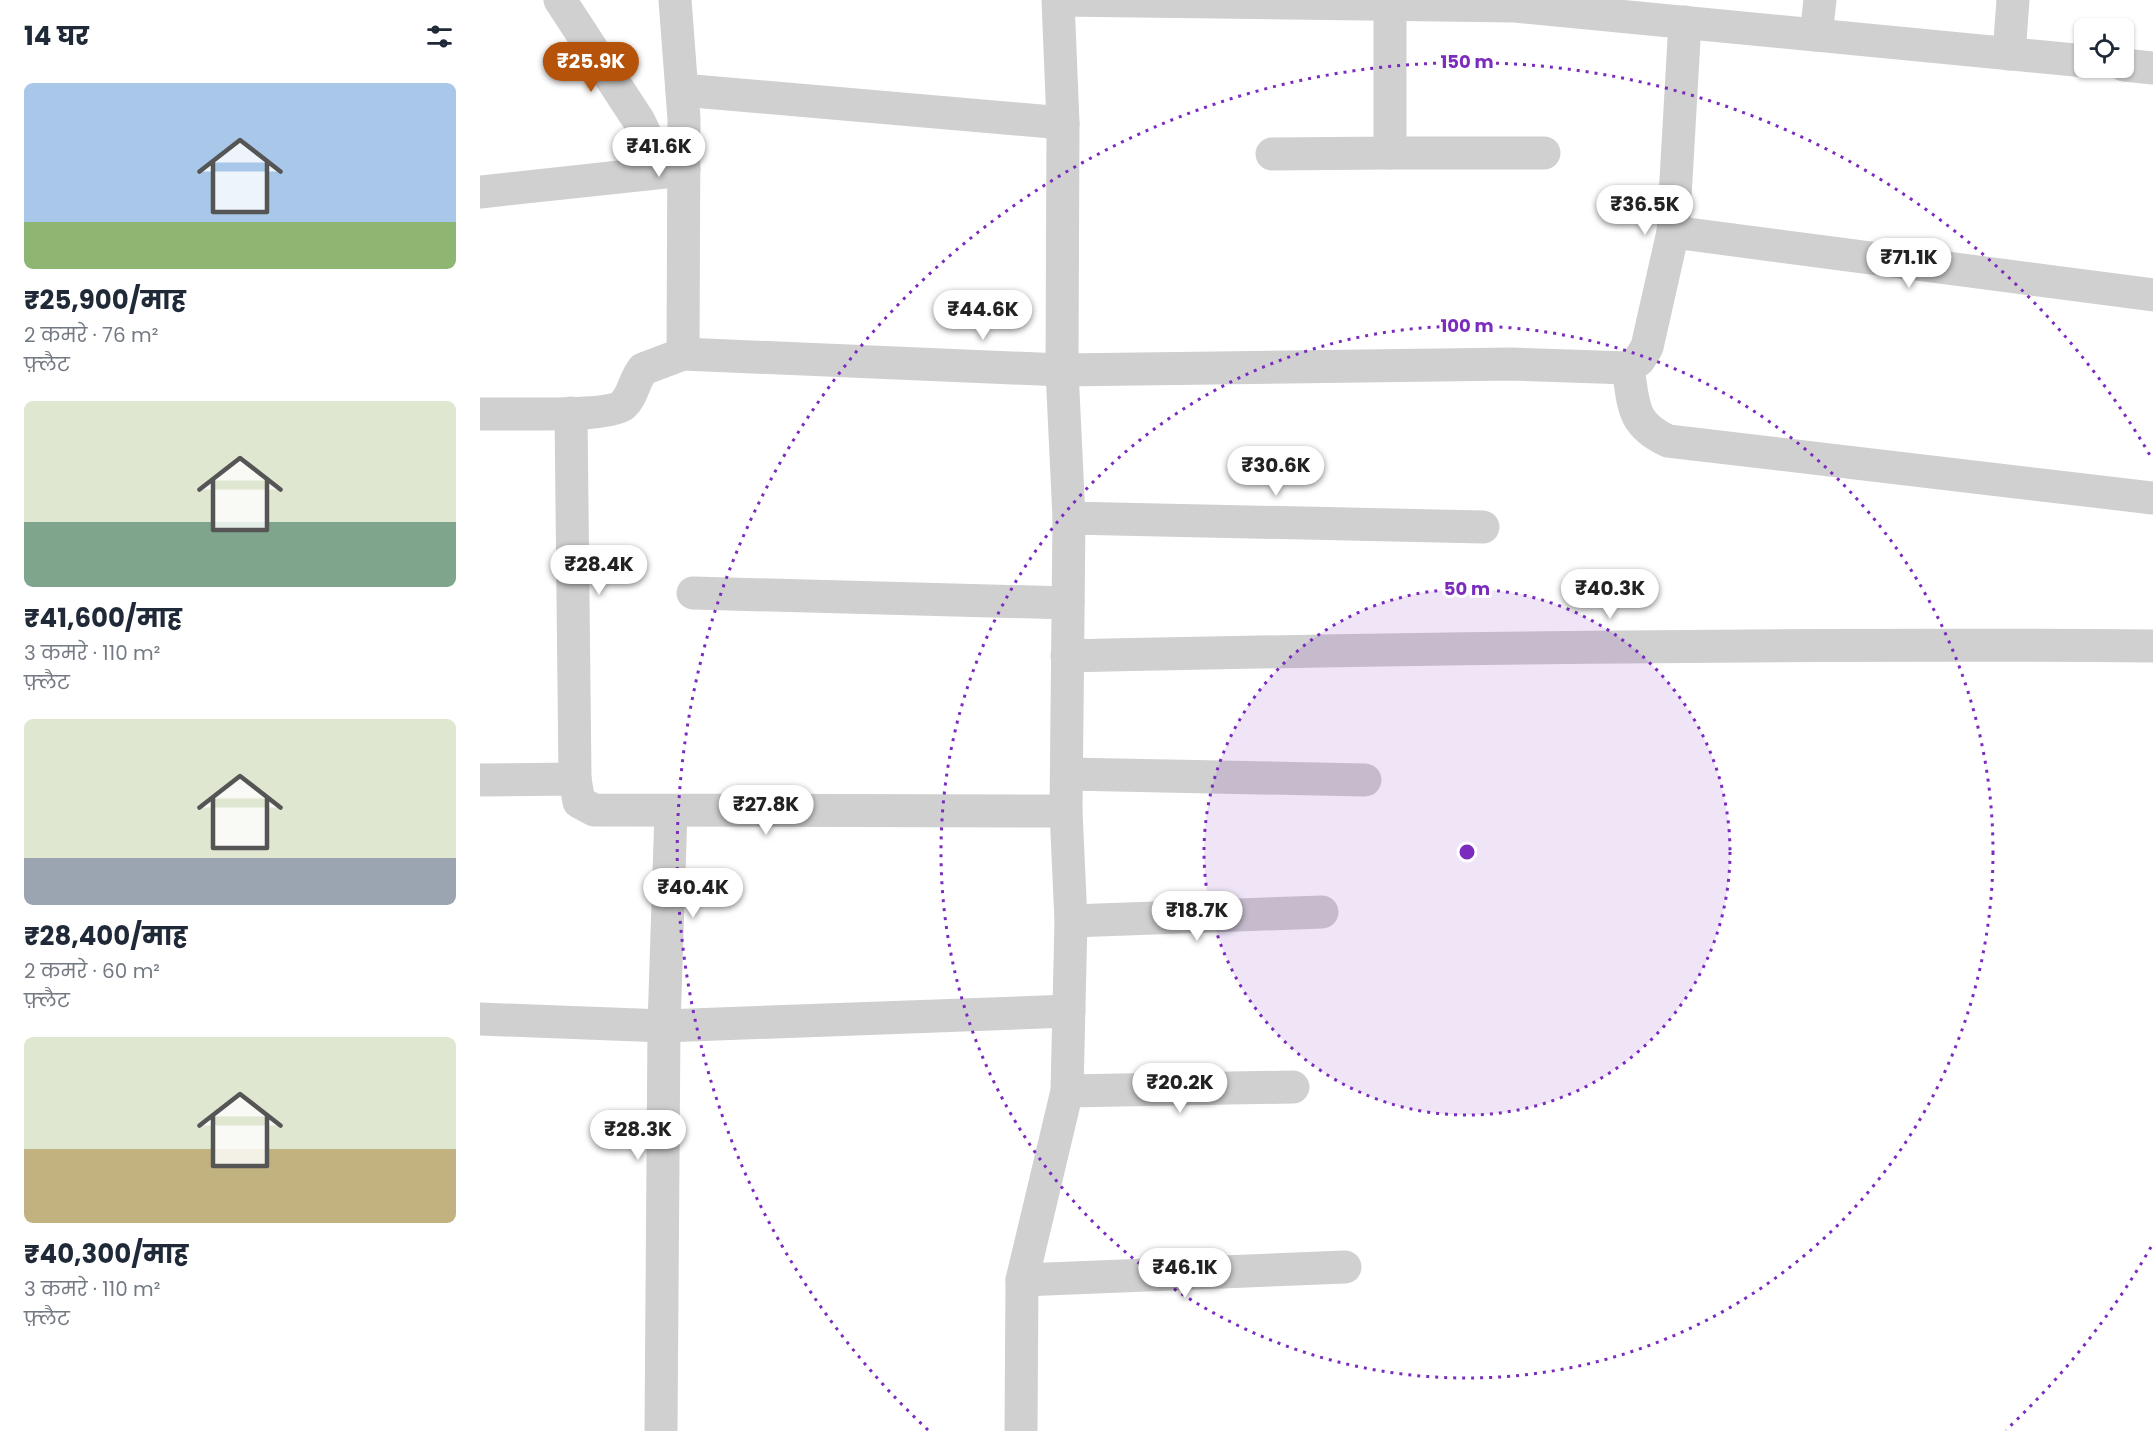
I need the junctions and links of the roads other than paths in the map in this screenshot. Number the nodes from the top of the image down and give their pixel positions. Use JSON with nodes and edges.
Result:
{"nodes":[{"id":1,"x":560,"y":0,"type":"edge"},
{"id":2,"x":675,"y":0,"type":"edge"},
{"id":3,"x":1059,"y":0,"type":"edge"},
{"id":4,"x":1820,"y":0,"type":"edge"},
{"id":5,"x":2013,"y":0,"type":"edge"},
{"id":6,"x":1390,"y":5,"type":"junction"},
{"id":7,"x":1647,"y":9,"type":"edge"},
{"id":8,"x":1685,"y":22,"type":"junction"},
{"id":9,"x":1816,"y":35,"type":"junction"},
{"id":10,"x":2009,"y":54,"type":"junction"},
{"id":11,"x":2074,"y":60,"type":"edge"},
{"id":12,"x":2134,"y":66,"type":"edge"},
{"id":13,"x":2153,"y":68,"type":"edge"},
{"id":14,"x":682,"y":90,"type":"junction"},
{"id":15,"x":1063,"y":123,"type":"junction"},
{"id":16,"x":1390,"y":153,"type":"junction"},
{"id":17,"x":1544,"y":153,"type":"dead end"},
{"id":18,"x":1272,"y":154,"type":"dead end"},
{"id":19,"x":670,"y":171,"type":"junction"},
{"id":20,"x":480,"y":192,"type":"edge"},
{"id":21,"x":1673,"y":232,"type":"junction"},
{"id":22,"x":2153,"y":295,"type":"edge"},
{"id":23,"x":683,"y":354,"type":"junction"},
{"id":24,"x":1628,"y":368,"type":"junction"},
{"id":25,"x":1062,"y":370,"type":"junction"},
{"id":26,"x":571,"y":412,"type":"junction"},
{"id":27,"x":480,"y":414,"type":"edge"},
{"id":28,"x":2153,"y":498,"type":"edge"},
{"id":29,"x":1069,"y":518,"type":"junction"},
{"id":30,"x":1483,"y":527,"type":"dead end"},
{"id":31,"x":693,"y":593,"type":"dead end"},
{"id":32,"x":1068,"y":603,"type":"junction"},
{"id":33,"x":2153,"y":645,"type":"edge"},
{"id":34,"x":1066,"y":656,"type":"junction"},
{"id":35,"x":1067,"y":774,"type":"junction"},
{"id":36,"x":575,"y":779,"type":"junction"},
{"id":37,"x":480,"y":780,"type":"edge"},
{"id":38,"x":1365,"y":780,"type":"dead end"},
{"id":39,"x":671,"y":811,"type":"junction"},
{"id":40,"x":1066,"y":811,"type":"junction"},
{"id":41,"x":1322,"y":912,"type":"dead end"},
{"id":42,"x":1071,"y":921,"type":"junction"},
{"id":43,"x":1069,"y":1011,"type":"junction"},
{"id":44,"x":480,"y":1019,"type":"edge"},
{"id":45,"x":664,"y":1026,"type":"junction"},
{"id":46,"x":1293,"y":1087,"type":"dead end"},
{"id":47,"x":1067,"y":1090,"type":"junction"},
{"id":48,"x":1345,"y":1267,"type":"dead end"},
{"id":49,"x":1022,"y":1280,"type":"junction"},
{"id":50,"x":661,"y":1431,"type":"edge"},
{"id":51,"x":1021,"y":1431,"type":"edge"}],
"edges":[{"from":1,"to":19,"type":"street"},
{"from":2,"to":14,"type":"street"},
{"from":3,"to":6,"type":"street"},
{"from":3,"to":15,"type":"street"},
{"from":4,"to":9,"type":"street"},
{"from":5,"to":10,"type":"street"},
{"from":6,"to":7,"type":"street"},
{"from":6,"to":16,"type":"street"},
{"from":7,"to":8,"type":"street"},
{"from":8,"to":9,"type":"street"},
{"from":8,"to":21,"type":"street"},
{"from":9,"to":10,"type":"street"},
{"from":10,"to":11,"type":"street"},
{"from":12,"to":13,"type":"street"},
{"from":14,"to":15,"type":"street"},
{"from":14,"to":19,"type":"street"},
{"from":15,"to":25,"type":"street"},
{"from":16,"to":17,"type":"street"},
{"from":16,"to":18,"type":"street"},
{"from":19,"to":20,"type":"street"},
{"from":19,"to":23,"type":"street"},
{"from":21,"to":22,"type":"street"},
{"from":21,"to":24,"type":"street"},
{"from":23,"to":25,"type":"street"},
{"from":23,"to":26,"type":"street"},
{"from":24,"to":25,"type":"street"},
{"from":24,"to":28,"type":"street"},
{"from":25,"to":29,"type":"street"},
{"from":26,"to":27,"type":"street"},
{"from":26,"to":36,"type":"street"},
{"from":29,"to":30,"type":"street"},
{"from":29,"to":32,"type":"street"},
{"from":31,"to":32,"type":"street"},
{"from":32,"to":34,"type":"street"},
{"from":33,"to":34,"type":"street"},
{"from":34,"to":35,"type":"street"},
{"from":35,"to":38,"type":"street"},
{"from":35,"to":40,"type":"street"},
{"from":36,"to":37,"type":"street"},
{"from":36,"to":39,"type":"street"},
{"from":39,"to":40,"type":"street"},
{"from":39,"to":45,"type":"street"},
{"from":40,"to":42,"type":"street"},
{"from":41,"to":42,"type":"street"},
{"from":42,"to":43,"type":"street"},
{"from":43,"to":45,"type":"street"},
{"from":43,"to":47,"type":"street"},
{"from":44,"to":45,"type":"street"},
{"from":45,"to":50,"type":"street"},
{"from":46,"to":47,"type":"street"},
{"from":47,"to":49,"type":"street"},
{"from":48,"to":49,"type":"street"},
{"from":49,"to":51,"type":"street"}]}
